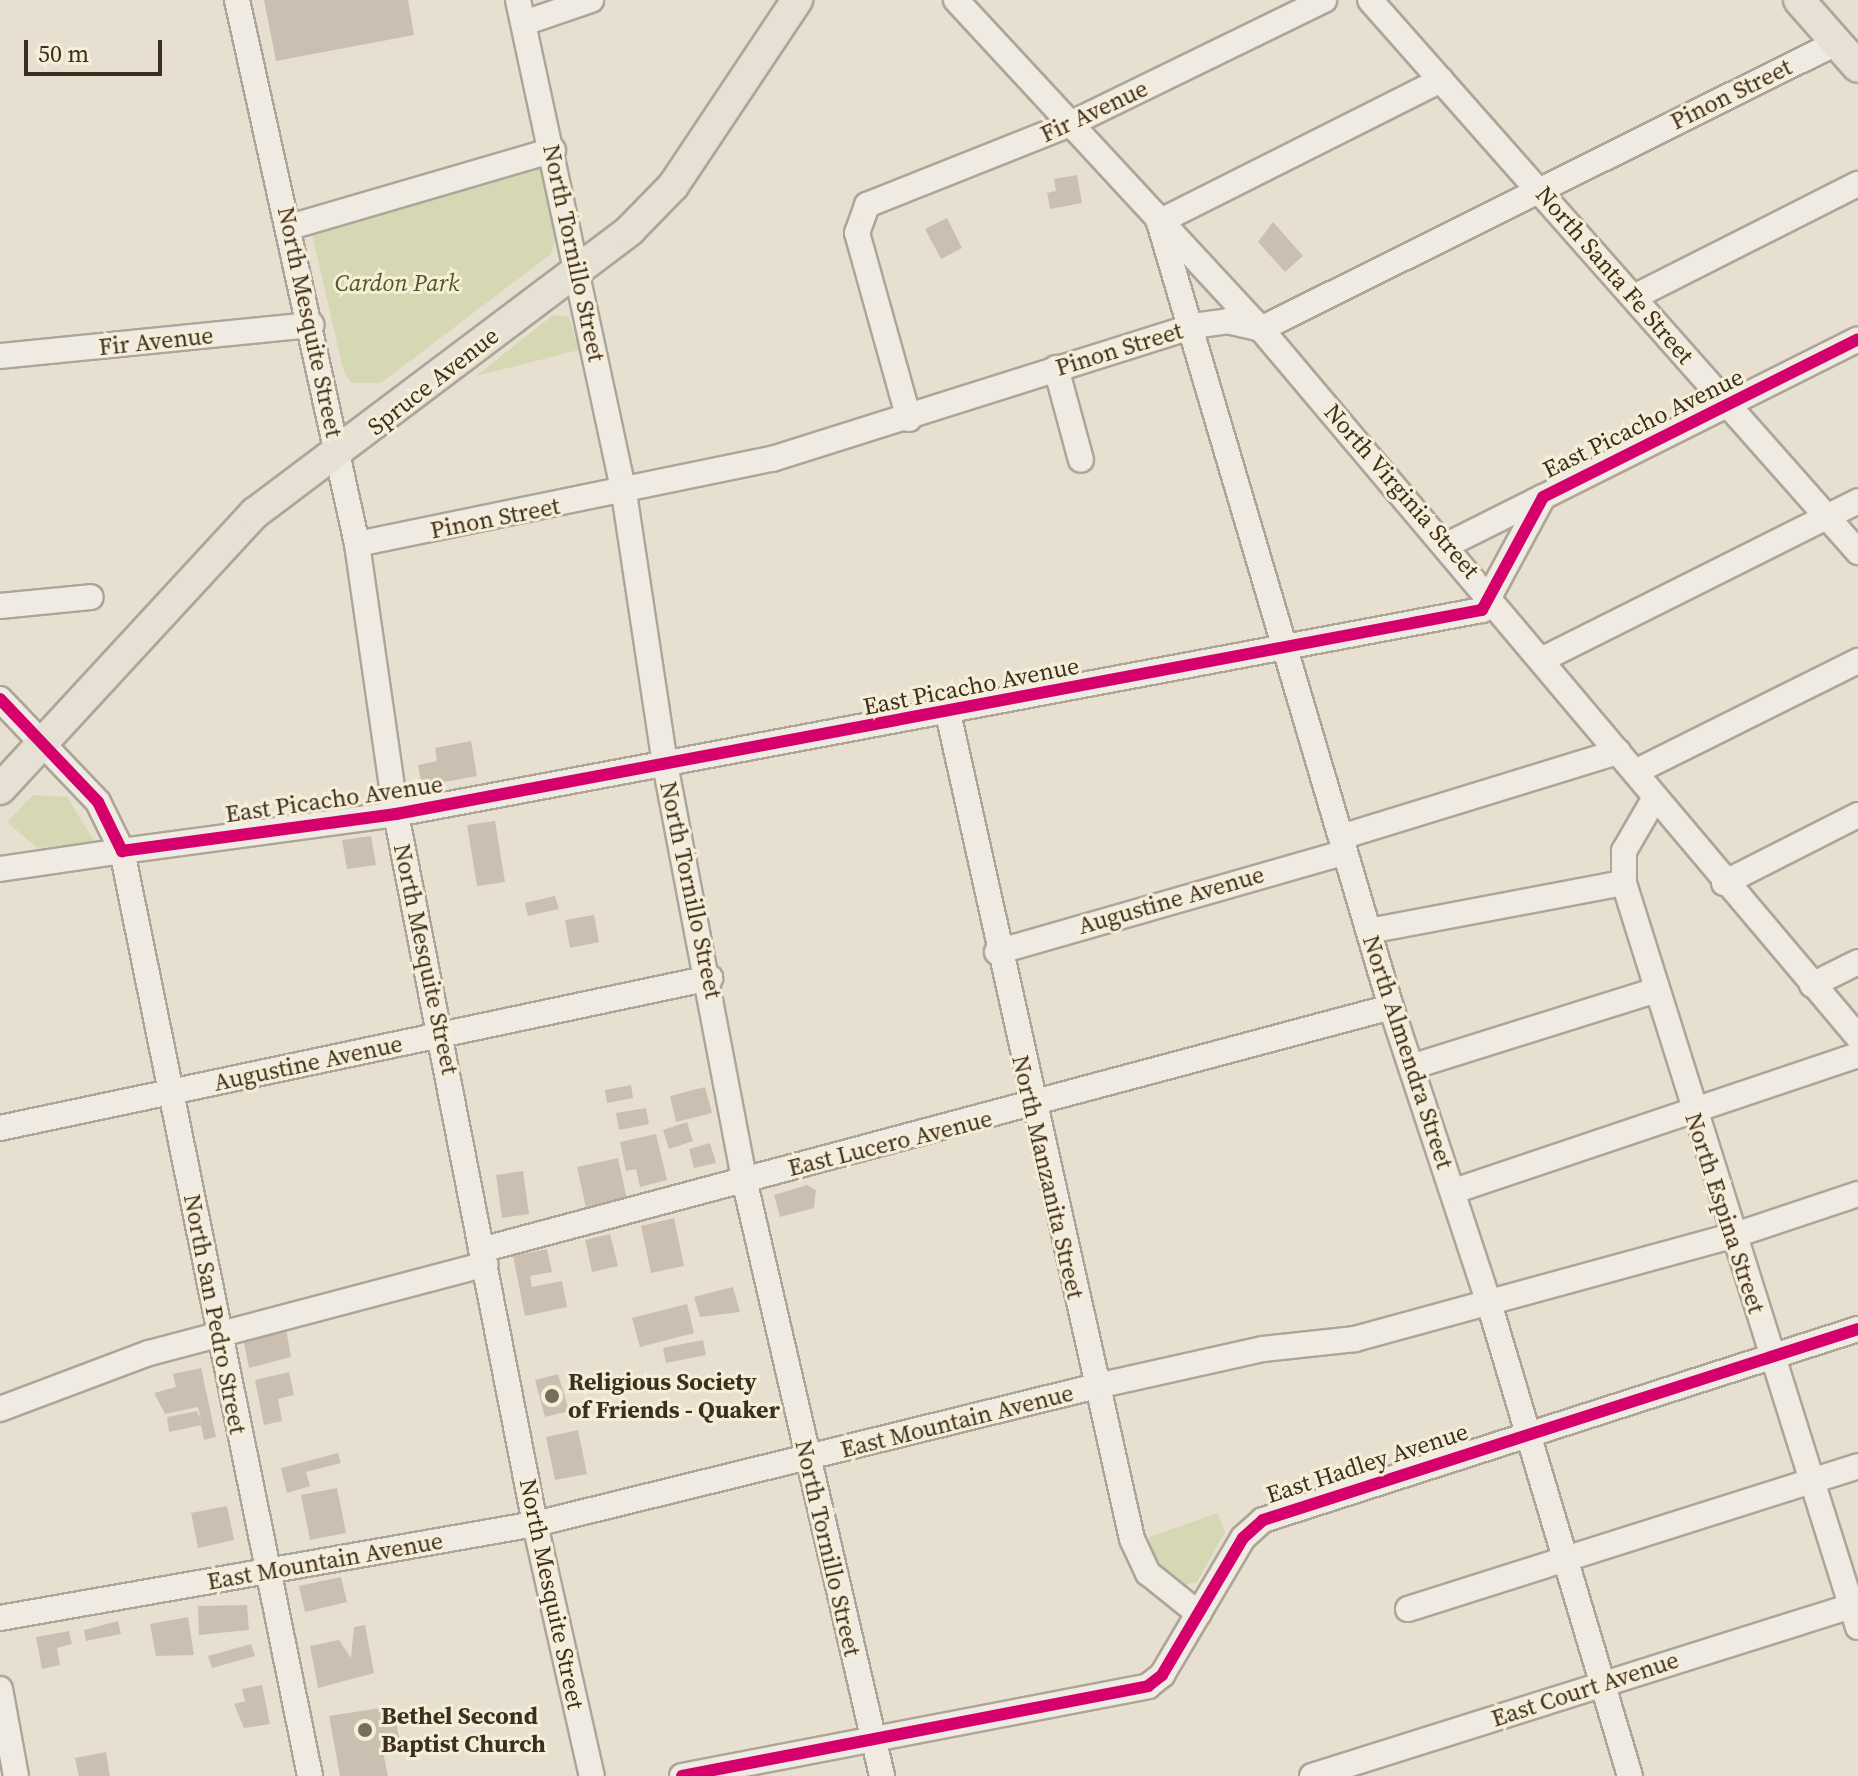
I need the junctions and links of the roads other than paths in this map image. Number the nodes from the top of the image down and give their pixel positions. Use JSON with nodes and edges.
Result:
{"nodes":[{"id":1,"x":237,"y":0,"type":"edge"},
{"id":2,"x":591,"y":0,"type":"edge"},
{"id":3,"x":797,"y":0,"type":"edge"},
{"id":4,"x":956,"y":0,"type":"edge"},
{"id":5,"x":1324,"y":0,"type":"edge"},
{"id":6,"x":1370,"y":0,"type":"edge"},
{"id":7,"x":1799,"y":0,"type":"edge"},
{"id":8,"x":521,"y":12,"type":"edge"},
{"id":9,"x":1836,"y":43,"type":"junction"},
{"id":10,"x":1858,"y":67,"type":"edge"},
{"id":11,"x":1441,"y":80,"type":"junction"},
{"id":12,"x":1068,"y":125,"type":"junction"},
{"id":13,"x":553,"y":150,"type":"junction"},
{"id":14,"x":1858,"y":184,"type":"edge"},
{"id":15,"x":1540,"y":190,"type":"junction"},
{"id":16,"x":1159,"y":222,"type":"junction"},
{"id":17,"x":290,"y":227,"type":"junction"},
{"id":18,"x":579,"y":268,"type":"junction"},
{"id":19,"x":1634,"y":297,"type":"junction"},
{"id":20,"x":311,"y":325,"type":"junction"},
{"id":21,"x":1193,"y":326,"type":"junction"},
{"id":22,"x":1261,"y":329,"type":"junction"},
{"id":23,"x":1858,"y":339,"type":"edge"},
{"id":24,"x":0,"y":356,"type":"edge"},
{"id":25,"x":1056,"y":368,"type":"junction"},
{"id":26,"x":1730,"y":405,"type":"junction"},
{"id":27,"x":909,"y":419,"type":"junction"},
{"id":28,"x":338,"y":453,"type":"junction"},
{"id":29,"x":1081,"y":460,"type":"dead end"},
{"id":30,"x":624,"y":493,"type":"junction"},
{"id":31,"x":1543,"y":497,"type":"junction"},
{"id":32,"x":1858,"y":501,"type":"edge"},
{"id":33,"x":1827,"y":516,"type":"junction"},
{"id":34,"x":357,"y":544,"type":"junction"},
{"id":35,"x":1447,"y":545,"type":"junction"},
{"id":36,"x":1858,"y":552,"type":"edge"},
{"id":37,"x":91,"y":597,"type":"dead end"},
{"id":38,"x":1494,"y":598,"type":"junction"},
{"id":39,"x":0,"y":606,"type":"edge"},
{"id":40,"x":1287,"y":647,"type":"junction"},
{"id":41,"x":1543,"y":659,"type":"junction"},
{"id":42,"x":1858,"y":661,"type":"edge"},
{"id":43,"x":0,"y":699,"type":"edge"},
{"id":44,"x":948,"y":713,"type":"junction"},
{"id":45,"x":45,"y":745,"type":"junction"},
{"id":46,"x":1618,"y":752,"type":"junction"},
{"id":47,"x":665,"y":764,"type":"junction"},
{"id":48,"x":1635,"y":772,"type":"junction"},
{"id":49,"x":0,"y":789,"type":"edge"},
{"id":50,"x":1653,"y":801,"type":"junction"},
{"id":51,"x":396,"y":814,"type":"junction"},
{"id":52,"x":1858,"y":815,"type":"edge"},
{"id":53,"x":1343,"y":844,"type":"junction"},
{"id":54,"x":122,"y":851,"type":"junction"},
{"id":55,"x":0,"y":869,"type":"edge"},
{"id":56,"x":1624,"y":883,"type":"junction"},
{"id":57,"x":1724,"y":883,"type":"junction"},
{"id":58,"x":1369,"y":931,"type":"junction"},
{"id":59,"x":997,"y":952,"type":"junction"},
{"id":60,"x":1858,"y":962,"type":"edge"},
{"id":61,"x":710,"y":978,"type":"junction"},
{"id":62,"x":1812,"y":985,"type":"junction"},
{"id":63,"x":1653,"y":991,"type":"junction"},
{"id":64,"x":1391,"y":1007,"type":"junction"},
{"id":65,"x":443,"y":1034,"type":"junction"},
{"id":66,"x":1858,"y":1037,"type":"edge"},
{"id":67,"x":1858,"y":1055,"type":"edge"},
{"id":68,"x":1411,"y":1067,"type":"junction"},
{"id":69,"x":171,"y":1093,"type":"junction"},
{"id":70,"x":1032,"y":1107,"type":"junction"},
{"id":71,"x":1693,"y":1114,"type":"junction"},
{"id":72,"x":0,"y":1128,"type":"edge"},
{"id":73,"x":744,"y":1179,"type":"junction"},
{"id":74,"x":1454,"y":1191,"type":"junction"},
{"id":75,"x":1858,"y":1194,"type":"edge"},
{"id":76,"x":1732,"y":1236,"type":"junction"},
{"id":77,"x":483,"y":1257,"type":"junction"},
{"id":78,"x":1489,"y":1303,"type":"junction"},
{"id":79,"x":1858,"y":1329,"type":"edge"},
{"id":80,"x":218,"y":1332,"type":"junction"},
{"id":81,"x":1770,"y":1357,"type":"junction"},
{"id":82,"x":1097,"y":1386,"type":"junction"},
{"id":83,"x":0,"y":1409,"type":"edge"},
{"id":84,"x":1527,"y":1435,"type":"junction"},
{"id":85,"x":806,"y":1460,"type":"junction"},
{"id":86,"x":1858,"y":1466,"type":"edge"},
{"id":87,"x":1810,"y":1481,"type":"junction"},
{"id":88,"x":535,"y":1524,"type":"junction"},
{"id":89,"x":1565,"y":1559,"type":"junction"},
{"id":90,"x":268,"y":1571,"type":"junction"},
{"id":91,"x":1408,"y":1609,"type":"dead end"},
{"id":92,"x":1856,"y":1612,"type":"edge"},
{"id":93,"x":1199,"y":1614,"type":"junction"},
{"id":94,"x":0,"y":1618,"type":"edge"},
{"id":95,"x":1603,"y":1683,"type":"junction"},
{"id":96,"x":0,"y":1689,"type":"edge"},
{"id":97,"x":873,"y":1739,"type":"junction"},
{"id":98,"x":1361,"y":1768,"type":"edge"},
{"id":99,"x":16,"y":1776,"type":"edge"},
{"id":100,"x":310,"y":1776,"type":"edge"},
{"id":101,"x":592,"y":1776,"type":"edge"},
{"id":102,"x":682,"y":1776,"type":"edge"},
{"id":103,"x":882,"y":1776,"type":"edge"},
{"id":104,"x":1312,"y":1776,"type":"edge"},
{"id":105,"x":1630,"y":1776,"type":"edge"}],
"edges":[{"from":1,"to":17,"type":"street","name":"North Mesquite Street"},
{"from":2,"to":8,"type":"street"},
{"from":3,"to":18,"type":"main road","name":"Spruce Avenue"},
{"from":4,"to":12,"type":"street","name":"North Virginia Street"},
{"from":5,"to":12,"type":"street","name":"Fir Avenue"},
{"from":6,"to":11,"type":"street","name":"North Santa Fe Street"},
{"from":7,"to":9,"type":"main road"},
{"from":8,"to":13,"type":"street","name":"North Tornillo Street"},
{"from":9,"to":10,"type":"main road"},
{"from":9,"to":15,"type":"street","name":"Pinon Street"},
{"from":11,"to":15,"type":"street","name":"North Santa Fe Street"},
{"from":11,"to":16,"type":"street"},
{"from":12,"to":16,"type":"street","name":"North Virginia Street"},
{"from":12,"to":27,"type":"street","name":"Fir Avenue"},
{"from":13,"to":17,"type":"street"},
{"from":13,"to":18,"type":"street","name":"North Tornillo Street"},
{"from":14,"to":19,"type":"street"},
{"from":15,"to":19,"type":"street","name":"North Santa Fe Street"},
{"from":15,"to":22,"type":"street","name":"Pinon Street"},
{"from":16,"to":21,"type":"street","name":"North Almendra Street"},
{"from":16,"to":22,"type":"street","name":"North Virginia Street"},
{"from":17,"to":20,"type":"street","name":"North Mesquite Street"},
{"from":18,"to":28,"type":"main road","name":"Spruce Avenue"},
{"from":18,"to":30,"type":"street","name":"North Tornillo Street"},
{"from":19,"to":26,"type":"street","name":"North Santa Fe Street"},
{"from":20,"to":24,"type":"street","name":"Fir Avenue"},
{"from":20,"to":28,"type":"street","name":"North Mesquite Street"},
{"from":21,"to":22,"type":"street","name":"Pinon Street"},
{"from":21,"to":25,"type":"street","name":"Pinon Street"},
{"from":21,"to":40,"type":"street","name":"North Almendra Street"},
{"from":22,"to":35,"type":"street","name":"North Virginia Street"},
{"from":23,"to":26,"type":"street","name":"East Picacho Avenue"},
{"from":25,"to":27,"type":"street","name":"Pinon Street"},
{"from":25,"to":29,"type":"street"},
{"from":26,"to":31,"type":"street","name":"East Picacho Avenue"},
{"from":26,"to":33,"type":"street","name":"North Santa Fe Street"},
{"from":27,"to":30,"type":"street","name":"Pinon Street"},
{"from":28,"to":34,"type":"street","name":"North Mesquite Street"},
{"from":28,"to":45,"type":"main road","name":"Spruce Avenue"},
{"from":30,"to":34,"type":"street","name":"Pinon Street"},
{"from":30,"to":47,"type":"street","name":"North Tornillo Street"},
{"from":31,"to":35,"type":"street"},
{"from":31,"to":38,"type":"street","name":"East Picacho Avenue"},
{"from":32,"to":33,"type":"street"},
{"from":33,"to":36,"type":"street","name":"North Santa Fe Street"},
{"from":33,"to":41,"type":"street"},
{"from":34,"to":51,"type":"street","name":"North Mesquite Street"},
{"from":35,"to":38,"type":"street","name":"North Virginia Street"},
{"from":37,"to":39,"type":"street"},
{"from":38,"to":40,"type":"street","name":"East Picacho Avenue"},
{"from":38,"to":41,"type":"street","name":"North Virginia Street"},
{"from":40,"to":44,"type":"street","name":"East Picacho Avenue"},
{"from":40,"to":53,"type":"street","name":"North Almendra Street"},
{"from":41,"to":46,"type":"street","name":"North Virginia Street"},
{"from":42,"to":48,"type":"street"},
{"from":43,"to":45,"type":"street"},
{"from":44,"to":47,"type":"street","name":"East Picacho Avenue"},
{"from":44,"to":59,"type":"street","name":"North Manzanita Street"},
{"from":45,"to":49,"type":"main road"},
{"from":45,"to":54,"type":"street"},
{"from":46,"to":48,"type":"street","name":"North Virginia Street"},
{"from":46,"to":53,"type":"street","name":"Augustine Avenue"},
{"from":47,"to":51,"type":"street","name":"East Picacho Avenue"},
{"from":47,"to":61,"type":"street","name":"North Tornillo Street"},
{"from":48,"to":50,"type":"street","name":"North Virginia Street"},
{"from":50,"to":56,"type":"street","name":"North Espina Street"},
{"from":50,"to":57,"type":"street","name":"North Virginia Street"},
{"from":51,"to":54,"type":"street","name":"East Picacho Avenue"},
{"from":51,"to":65,"type":"street","name":"North Mesquite Street"},
{"from":52,"to":57,"type":"street"},
{"from":53,"to":58,"type":"street","name":"North Almendra Street"},
{"from":53,"to":59,"type":"street","name":"Augustine Avenue"},
{"from":54,"to":55,"type":"street","name":"East Picacho Avenue"},
{"from":54,"to":69,"type":"street","name":"North San Pedro Street"},
{"from":56,"to":58,"type":"street"},
{"from":56,"to":63,"type":"street","name":"North Espina Street"},
{"from":57,"to":62,"type":"street","name":"North Virginia Street"},
{"from":58,"to":64,"type":"street","name":"North Almendra Street"},
{"from":59,"to":70,"type":"street","name":"North Manzanita Street"},
{"from":60,"to":62,"type":"street"},
{"from":61,"to":65,"type":"street","name":"Augustine Avenue"},
{"from":61,"to":73,"type":"street","name":"North Tornillo Street"},
{"from":62,"to":66,"type":"street","name":"North Virginia Street"},
{"from":63,"to":68,"type":"street"},
{"from":63,"to":71,"type":"street","name":"North Espina Street"},
{"from":64,"to":68,"type":"street","name":"North Almendra Street"},
{"from":64,"to":70,"type":"street","name":"East Lucero Avenue"},
{"from":65,"to":69,"type":"street","name":"Augustine Avenue"},
{"from":65,"to":77,"type":"street","name":"North Mesquite Street"},
{"from":67,"to":71,"type":"street"},
{"from":68,"to":74,"type":"street","name":"North Almendra Street"},
{"from":69,"to":72,"type":"street","name":"Augustine Avenue"},
{"from":69,"to":80,"type":"street","name":"North San Pedro Street"},
{"from":70,"to":73,"type":"street","name":"East Lucero Avenue"},
{"from":70,"to":82,"type":"street","name":"North Manzanita Street"},
{"from":71,"to":74,"type":"street"},
{"from":71,"to":76,"type":"street","name":"North Espina Street"},
{"from":73,"to":77,"type":"street","name":"East Lucero Avenue"},
{"from":73,"to":85,"type":"street","name":"North Tornillo Street"},
{"from":74,"to":78,"type":"street","name":"North Almendra Street"},
{"from":75,"to":76,"type":"street","name":"East Mountain Avenue"},
{"from":76,"to":78,"type":"street","name":"East Mountain Avenue"},
{"from":76,"to":81,"type":"street","name":"North Espina Street"},
{"from":77,"to":80,"type":"street","name":"East Lucero Avenue"},
{"from":77,"to":88,"type":"street","name":"North Mesquite Street"},
{"from":78,"to":82,"type":"street","name":"East Mountain Avenue"},
{"from":78,"to":84,"type":"street","name":"North Almendra Street"},
{"from":79,"to":81,"type":"street","name":"East Hadley Avenue"},
{"from":80,"to":83,"type":"street","name":"East Lucero Avenue"},
{"from":80,"to":90,"type":"street","name":"North San Pedro Street"},
{"from":81,"to":84,"type":"street","name":"East Hadley Avenue"},
{"from":81,"to":87,"type":"street","name":"North Espina Street"},
{"from":82,"to":85,"type":"street","name":"East Mountain Avenue"},
{"from":82,"to":93,"type":"street","name":"North Manzanita Street"},
{"from":84,"to":89,"type":"street","name":"North Almendra Street"},
{"from":84,"to":93,"type":"street","name":"East Hadley Avenue"},
{"from":85,"to":88,"type":"street","name":"East Mountain Avenue"},
{"from":85,"to":97,"type":"street","name":"North Tornillo Street"},
{"from":86,"to":87,"type":"street"},
{"from":87,"to":89,"type":"street"},
{"from":87,"to":92,"type":"street","name":"North Espina Street"},
{"from":88,"to":90,"type":"street","name":"East Mountain Avenue"},
{"from":88,"to":101,"type":"street","name":"North Mesquite Street"},
{"from":89,"to":91,"type":"street"},
{"from":89,"to":95,"type":"street","name":"North Almendra Street"},
{"from":90,"to":94,"type":"street","name":"East Mountain Avenue"},
{"from":90,"to":100,"type":"street","name":"North San Pedro Street"},
{"from":92,"to":95,"type":"street","name":"East Court Avenue"},
{"from":93,"to":97,"type":"street","name":"East Hadley Avenue"},
{"from":95,"to":98,"type":"street","name":"East Court Avenue"},
{"from":95,"to":105,"type":"street","name":"North Almendra Street"},
{"from":96,"to":99,"type":"street"},
{"from":97,"to":102,"type":"street","name":"East Hadley Avenue"},
{"from":97,"to":103,"type":"street","name":"North Tornillo Street"},
{"from":98,"to":104,"type":"street","name":"East Court Avenue"}]}
